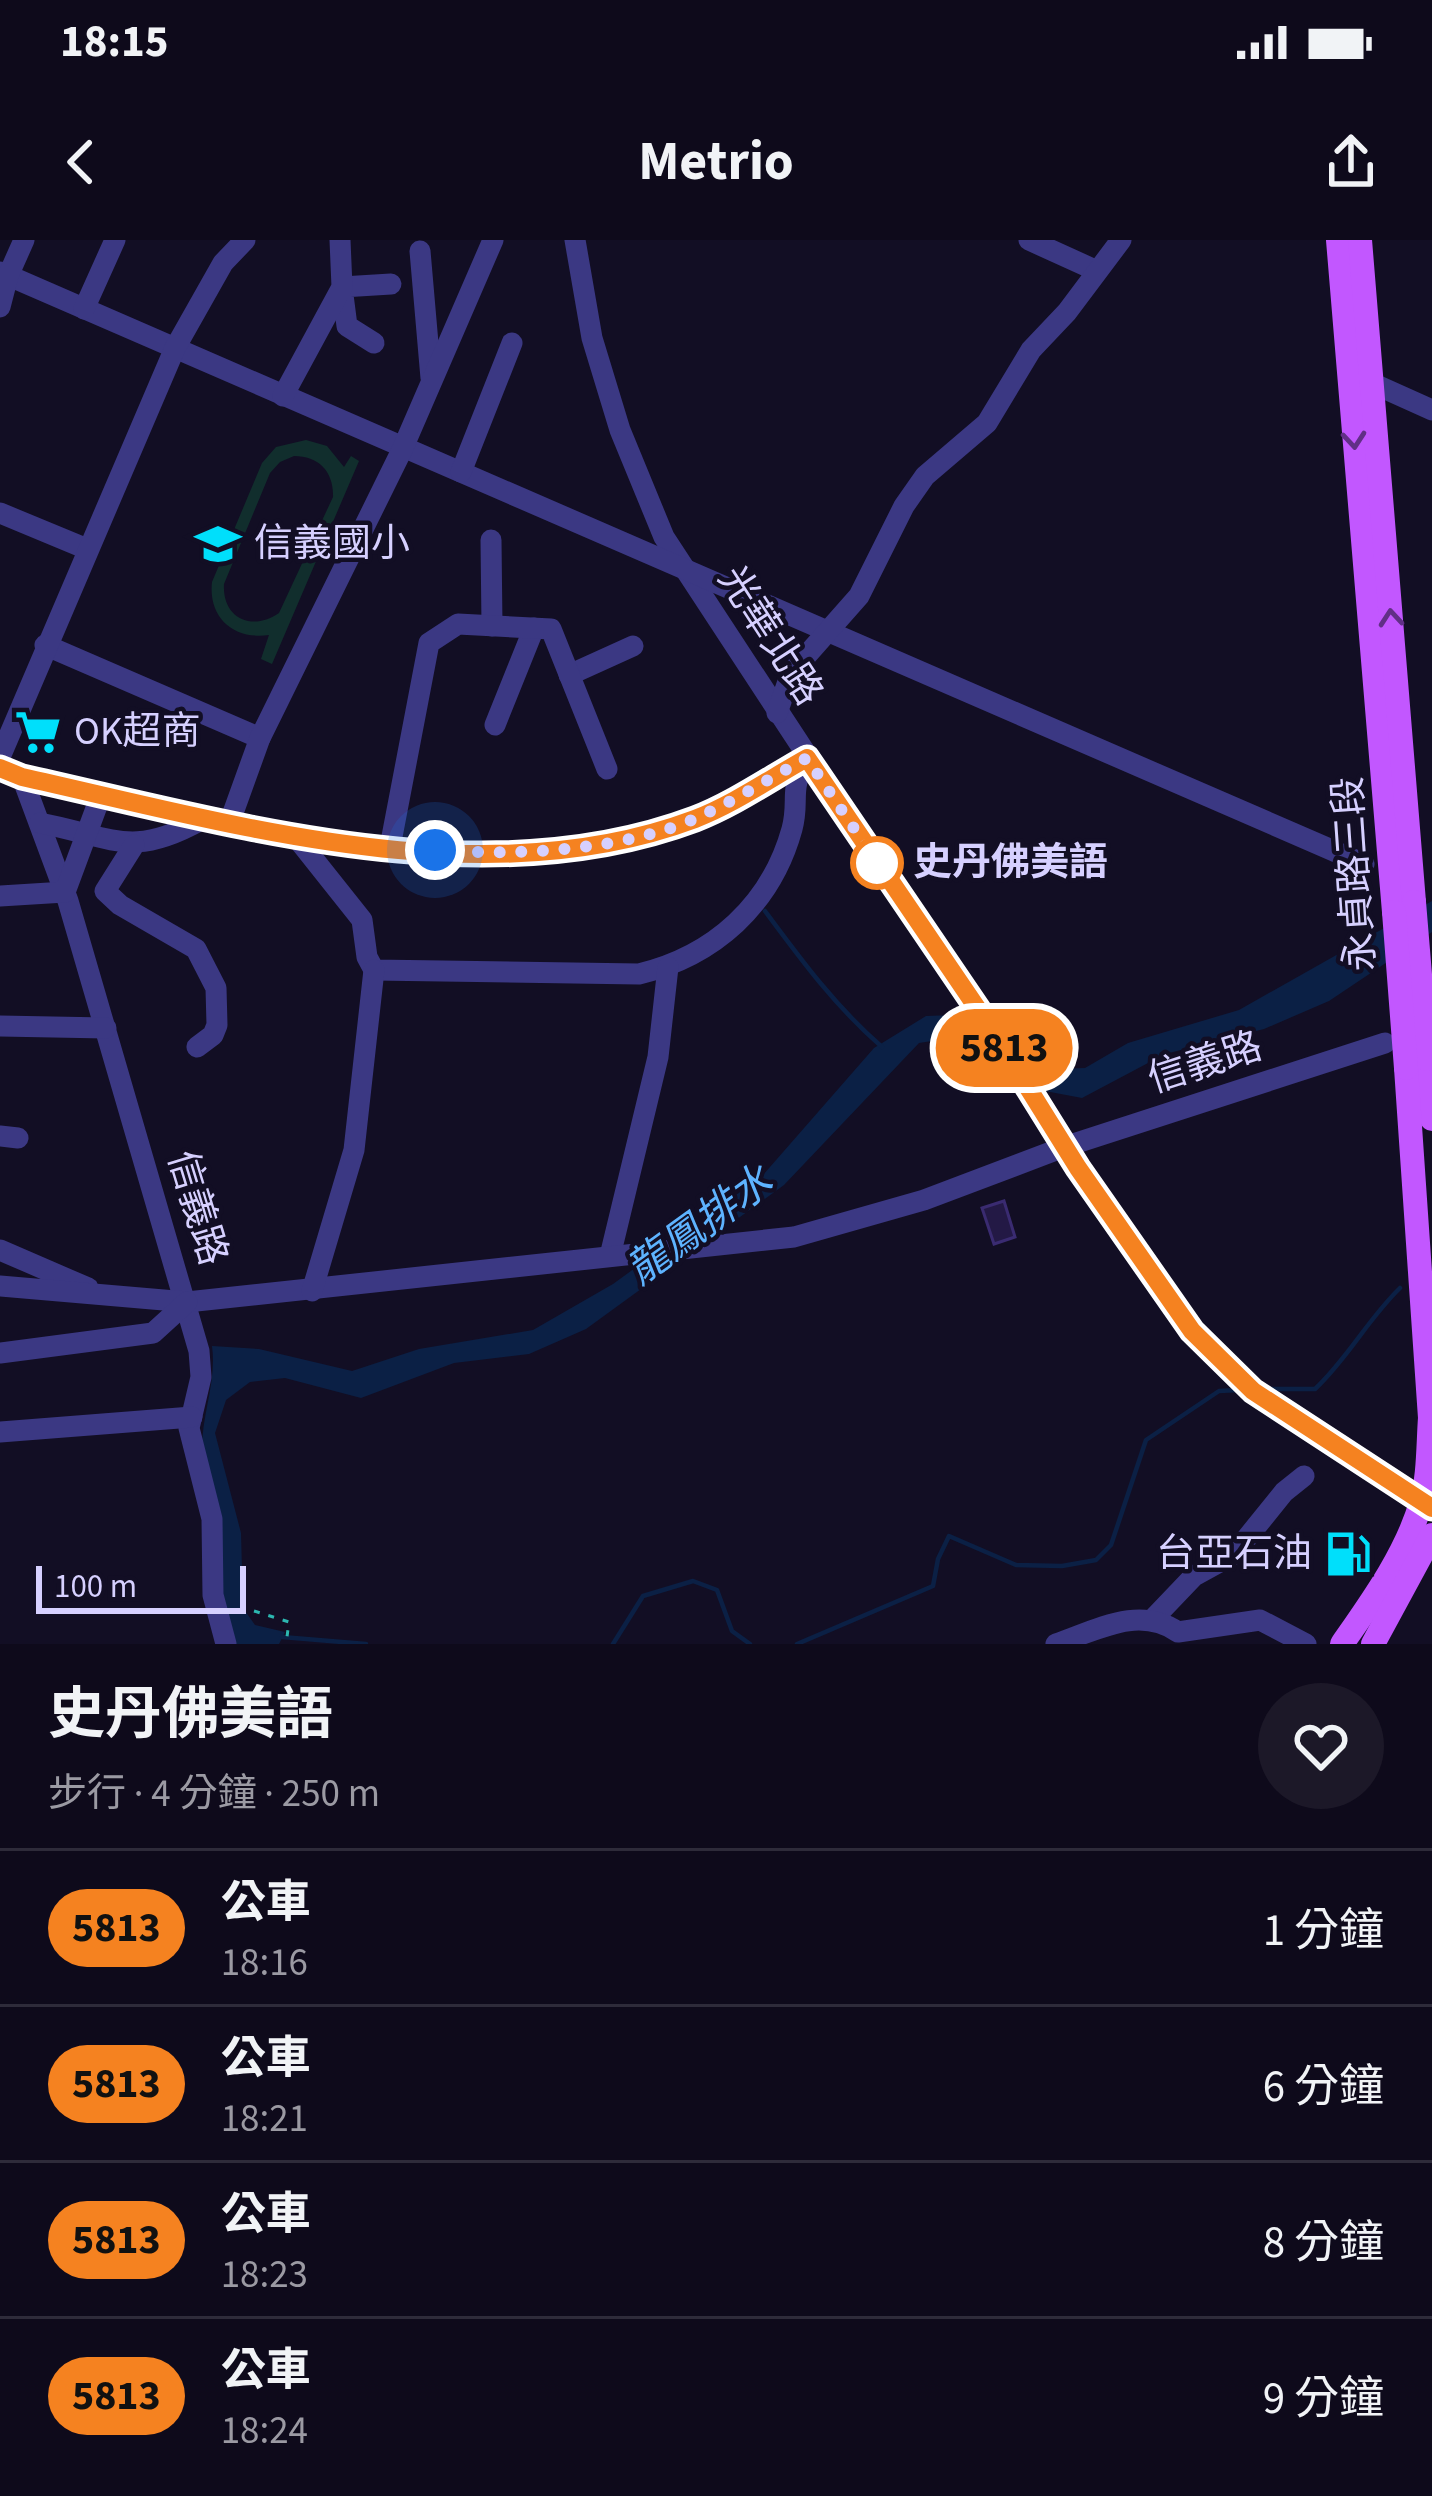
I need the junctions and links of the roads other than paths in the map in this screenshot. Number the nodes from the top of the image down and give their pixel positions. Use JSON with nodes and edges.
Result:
{"nodes":[{"id":1,"x":24,"y":240,"type":"edge"},
{"id":2,"x":115,"y":240,"type":"edge"},
{"id":3,"x":245,"y":240,"type":"edge"},
{"id":4,"x":340,"y":240,"type":"edge"},
{"id":5,"x":493,"y":240,"type":"edge"},
{"id":6,"x":575,"y":240,"type":"edge"},
{"id":7,"x":1029,"y":240,"type":"edge"},
{"id":8,"x":1121,"y":240,"type":"edge"},
{"id":9,"x":1338,"y":240,"type":"edge"},
{"id":10,"x":1360,"y":240,"type":"edge"},
{"id":11,"x":419,"y":251,"type":"dead end"},
{"id":12,"x":1095,"y":270,"type":"junction"},
{"id":13,"x":3,"y":274,"type":"edge"},
{"id":14,"x":391,"y":284,"type":"dead end"},
{"id":15,"x":342,"y":286,"type":"junction"},
{"id":16,"x":0,"y":307,"type":"edge"},
{"id":17,"x":85,"y":309,"type":"junction"},
{"id":18,"x":374,"y":343,"type":"dead end"},
{"id":19,"x":512,"y":343,"type":"dead end"},
{"id":20,"x":175,"y":349,"type":"junction"},
{"id":21,"x":1361,"y":383,"type":"junction"},
{"id":22,"x":431,"y":384,"type":"junction"},
{"id":23,"x":283,"y":396,"type":"junction"},
{"id":24,"x":1432,"y":410,"type":"edge"},
{"id":25,"x":402,"y":450,"type":"junction"},
{"id":26,"x":461,"y":472,"type":"junction"},
{"id":27,"x":2,"y":519,"type":"edge"},
{"id":28,"x":491,"y":541,"type":"dead end"},
{"id":29,"x":87,"y":549,"type":"junction"},
{"id":30,"x":686,"y":572,"type":"junction"},
{"id":31,"x":492,"y":626,"type":"junction"},
{"id":32,"x":534,"y":628,"type":"junction"},
{"id":33,"x":825,"y":633,"type":"junction"},
{"id":34,"x":45,"y":645,"type":"junction"},
{"id":35,"x":633,"y":646,"type":"dead end"},
{"id":36,"x":569,"y":675,"type":"junction"},
{"id":37,"x":777,"y":713,"type":"junction"},
{"id":38,"x":495,"y":724,"type":"dead end"},
{"id":39,"x":260,"y":738,"type":"junction"},
{"id":40,"x":0,"y":758,"type":"edge"},
{"id":41,"x":807,"y":758,"type":"junction"},
{"id":42,"x":0,"y":768,"type":"edge"},
{"id":43,"x":607,"y":769,"type":"dead end"},
{"id":44,"x":22,"y":777,"type":"junction"},
{"id":45,"x":101,"y":794,"type":"junction"},
{"id":46,"x":201,"y":820,"type":"junction"},
{"id":47,"x":40,"y":823,"type":"junction"},
{"id":48,"x":229,"y":824,"type":"junction"},
{"id":49,"x":87,"y":832,"type":"junction"},
{"id":50,"x":296,"y":837,"type":"junction"},
{"id":51,"x":134,"y":845,"type":"junction"},
{"id":52,"x":390,"y":847,"type":"junction"},
{"id":53,"x":1364,"y":864,"type":"dead end"},
{"id":54,"x":65,"y":892,"type":"junction"},
{"id":55,"x":0,"y":896,"type":"edge"},
{"id":56,"x":668,"y":967,"type":"junction"},
{"id":57,"x":374,"y":970,"type":"junction"},
{"id":58,"x":0,"y":1026,"type":"edge"},
{"id":59,"x":106,"y":1028,"type":"junction"},
{"id":60,"x":1385,"y":1043,"type":"dead end"},
{"id":61,"x":197,"y":1047,"type":"dead end"},
{"id":62,"x":1417,"y":1064,"type":"junction"},
{"id":63,"x":1432,"y":1119,"type":"edge"},
{"id":64,"x":1064,"y":1147,"type":"junction"},
{"id":65,"x":0,"y":1250,"type":"edge"},
{"id":66,"x":610,"y":1256,"type":"junction"},
{"id":67,"x":0,"y":1286,"type":"edge"},
{"id":68,"x":312,"y":1291,"type":"junction"},
{"id":69,"x":102,"y":1294,"type":"junction"},
{"id":70,"x":187,"y":1302,"type":"junction"},
{"id":71,"x":0,"y":1352,"type":"edge"},
{"id":72,"x":191,"y":1417,"type":"junction"},
{"id":73,"x":0,"y":1432,"type":"edge"},
{"id":74,"x":1304,"y":1476,"type":"dead end"},
{"id":75,"x":1426,"y":1505,"type":"edge"},
{"id":76,"x":1432,"y":1535,"type":"edge"},
{"id":77,"x":1152,"y":1620,"type":"junction"},
{"id":78,"x":226,"y":1644,"type":"edge"},
{"id":79,"x":1057,"y":1644,"type":"edge"},
{"id":80,"x":1306,"y":1644,"type":"edge"},
{"id":81,"x":1342,"y":1644,"type":"edge"},
{"id":82,"x":1372,"y":1644,"type":"edge"}],
"edges":[{"from":1,"to":13,"type":"street"},
{"from":2,"to":17,"type":"street"},
{"from":3,"to":20,"type":"street"},
{"from":4,"to":15,"type":"street"},
{"from":5,"to":22,"type":"street"},
{"from":6,"to":30,"type":"street","name":"光華北路"},
{"from":7,"to":12,"type":"street"},
{"from":8,"to":12,"type":"street"},
{"from":9,"to":21,"type":"main road","name":"永貞路三段"},
{"from":10,"to":21,"type":"main road","name":"永貞路三段"},
{"from":11,"to":22,"type":"street"},
{"from":12,"to":33,"type":"street"},
{"from":13,"to":16,"type":"street"},
{"from":13,"to":17,"type":"street"},
{"from":14,"to":15,"type":"street"},
{"from":15,"to":18,"type":"street"},
{"from":15,"to":23,"type":"street"},
{"from":17,"to":20,"type":"street"},
{"from":19,"to":26,"type":"street"},
{"from":20,"to":23,"type":"street"},
{"from":20,"to":29,"type":"street"},
{"from":21,"to":24,"type":"street"},
{"from":21,"to":62,"type":"main road","name":"永貞路三段","bridge":true},
{"from":22,"to":25,"type":"street"},
{"from":23,"to":25,"type":"street"},
{"from":25,"to":26,"type":"street"},
{"from":25,"to":39,"type":"street"},
{"from":26,"to":30,"type":"street"},
{"from":27,"to":29,"type":"street"},
{"from":28,"to":31,"type":"street"},
{"from":29,"to":34,"type":"street"},
{"from":30,"to":33,"type":"street"},
{"from":30,"to":37,"type":"street","name":"光華北路"},
{"from":31,"to":32,"type":"street"},
{"from":31,"to":52,"type":"street"},
{"from":32,"to":36,"type":"street"},
{"from":32,"to":38,"type":"street"},
{"from":33,"to":37,"type":"street"},
{"from":33,"to":53,"type":"street"},
{"from":34,"to":39,"type":"street"},
{"from":34,"to":40,"type":"street"},
{"from":35,"to":36,"type":"street"},
{"from":36,"to":43,"type":"street"},
{"from":37,"to":41,"type":"street","name":"光華北路"},
{"from":39,"to":48,"type":"street"},
{"from":41,"to":52,"type":"street"},
{"from":41,"to":56,"type":"street"},
{"from":41,"to":64,"type":"street","name":"光華北路"},
{"from":42,"to":44,"type":"street"},
{"from":44,"to":45,"type":"street"},
{"from":44,"to":47,"type":"street","name":"信義路"},
{"from":45,"to":46,"type":"street"},
{"from":45,"to":49,"type":"street"},
{"from":46,"to":48,"type":"street"},
{"from":46,"to":51,"type":"street"},
{"from":47,"to":49,"type":"street"},
{"from":47,"to":54,"type":"street","name":"信義路"},
{"from":48,"to":50,"type":"street"},
{"from":49,"to":51,"type":"street"},
{"from":49,"to":54,"type":"street"},
{"from":50,"to":52,"type":"street"},
{"from":50,"to":57,"type":"street"},
{"from":51,"to":61,"type":"street"},
{"from":54,"to":55,"type":"street"},
{"from":54,"to":59,"type":"street","name":"信義路"},
{"from":56,"to":57,"type":"street"},
{"from":56,"to":66,"type":"street"},
{"from":57,"to":68,"type":"street"},
{"from":58,"to":59,"type":"street"},
{"from":59,"to":70,"type":"street","name":"信義路"},
{"from":60,"to":64,"type":"street","name":"信義路"},
{"from":62,"to":63,"type":"main road","name":"永貞路三段"},
{"from":62,"to":75,"type":"main road","name":"永貞路三段"},
{"from":64,"to":66,"type":"street","name":"信義路"},
{"from":64,"to":75,"type":"street","name":"光華北路"},
{"from":65,"to":69,"type":"street"},
{"from":66,"to":68,"type":"street","name":"信義路"},
{"from":67,"to":69,"type":"street"},
{"from":68,"to":70,"type":"street","name":"信義路"},
{"from":69,"to":70,"type":"street"},
{"from":70,"to":71,"type":"street"},
{"from":70,"to":72,"type":"street"},
{"from":72,"to":73,"type":"street"},
{"from":72,"to":78,"type":"street"},
{"from":74,"to":77,"type":"street"},
{"from":75,"to":81,"type":"main road","name":"永貞路三段"},
{"from":76,"to":82,"type":"main road"},
{"from":77,"to":79,"type":"street"},
{"from":77,"to":80,"type":"street"}]}
